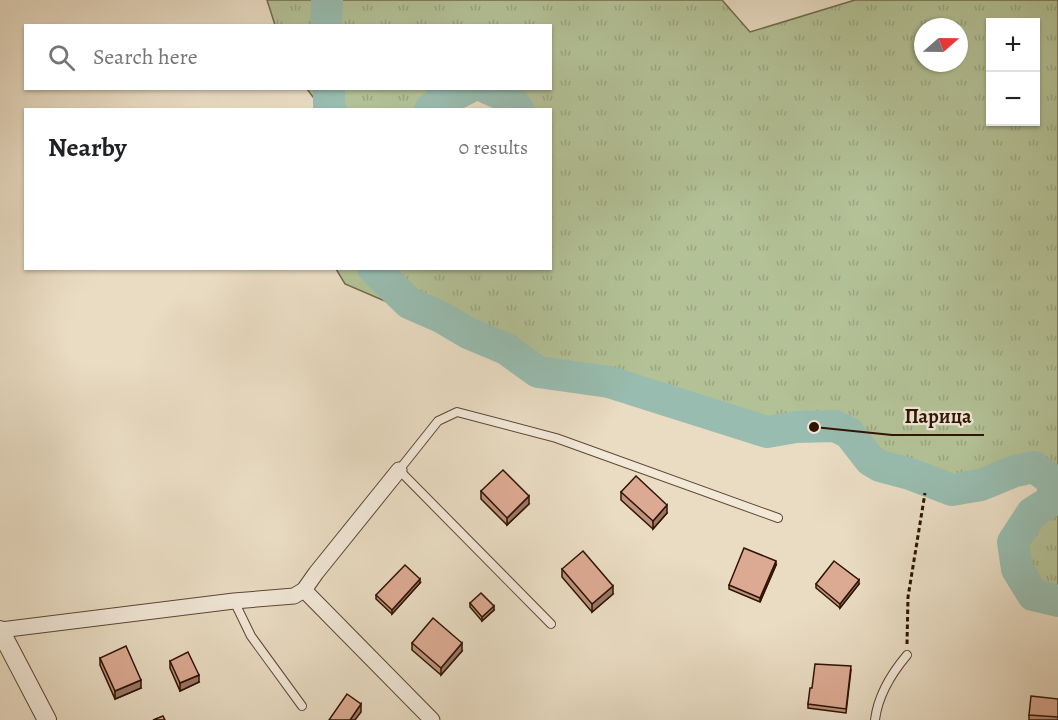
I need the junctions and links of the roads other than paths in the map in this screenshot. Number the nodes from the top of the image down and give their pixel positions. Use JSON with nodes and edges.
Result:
{"nodes":[{"id":1,"x":399,"y":470,"type":"junction"},
{"id":2,"x":778,"y":518,"type":"dead end"},
{"id":3,"x":304,"y":590,"type":"junction"},
{"id":4,"x":234,"y":601,"type":"junction"},
{"id":5,"x":551,"y":624,"type":"dead end"},
{"id":6,"x":0,"y":630,"type":"edge"},
{"id":7,"x":906,"y":655,"type":"road end"},
{"id":8,"x":302,"y":706,"type":"dead end"},
{"id":9,"x":47,"y":720,"type":"edge"},
{"id":10,"x":432,"y":720,"type":"edge"},
{"id":11,"x":875,"y":720,"type":"edge"}],
"edges":[{"from":1,"to":2,"type":"lane"},
{"from":1,"to":3,"type":"street"},
{"from":1,"to":5,"type":"lane"},
{"from":3,"to":4,"type":"street"},
{"from":3,"to":10,"type":"street"},
{"from":4,"to":6,"type":"street"},
{"from":4,"to":8,"type":"lane"},
{"from":6,"to":9,"type":"street"},
{"from":7,"to":11,"type":"lane"}]}
